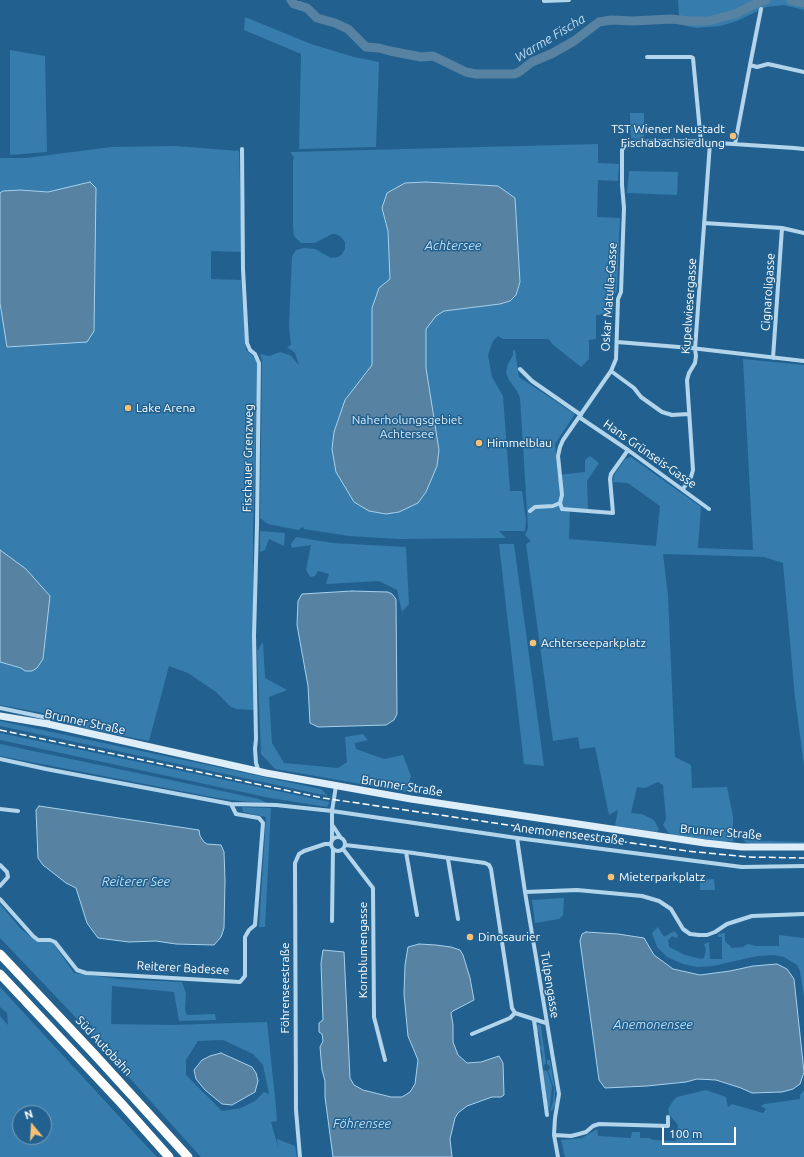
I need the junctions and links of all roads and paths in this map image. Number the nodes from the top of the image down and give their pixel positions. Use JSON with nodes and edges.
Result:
{"nodes":[{"id":1,"x":569,"y":0,"type":"edge"},
{"id":2,"x":544,"y":1,"type":"edge"},
{"id":3,"x":761,"y":9,"type":"dead end"},
{"id":4,"x":647,"y":57,"type":"dead end"},
{"id":5,"x":750,"y":65,"type":"junction"},
{"id":6,"x":804,"y":72,"type":"edge"},
{"id":7,"x":701,"y":142,"type":"junction"},
{"id":8,"x":710,"y":143,"type":"junction"},
{"id":9,"x":735,"y":144,"type":"junction"},
{"id":10,"x":242,"y":149,"type":"dead end"},
{"id":11,"x":804,"y":150,"type":"edge"},
{"id":12,"x":704,"y":223,"type":"junction"},
{"id":13,"x":782,"y":228,"type":"junction"},
{"id":14,"x":804,"y":233,"type":"edge"},
{"id":15,"x":616,"y":342,"type":"junction"},
{"id":16,"x":695,"y":349,"type":"junction"},
{"id":17,"x":773,"y":358,"type":"junction"},
{"id":18,"x":804,"y":361,"type":"edge"},
{"id":19,"x":520,"y":369,"type":"dead end"},
{"id":20,"x":611,"y":371,"type":"junction"},
{"id":21,"x":688,"y":414,"type":"junction"},
{"id":22,"x":580,"y":416,"type":"junction"},
{"id":23,"x":628,"y":450,"type":"junction"},
{"id":24,"x":683,"y":489,"type":"junction"},
{"id":25,"x":560,"y":503,"type":"junction"},
{"id":26,"x":709,"y":509,"type":"dead end"},
{"id":27,"x":530,"y":510,"type":"dead end"},
{"id":28,"x":0,"y":708,"type":"edge"},
{"id":29,"x":0,"y":716,"type":"edge"},
{"id":30,"x":48,"y":724,"type":"junction"},
{"id":31,"x":0,"y":759,"type":"edge"},
{"id":32,"x":259,"y":772,"type":"junction"},
{"id":33,"x":336,"y":786,"type":"junction"},
{"id":34,"x":232,"y":804,"type":"junction"},
{"id":35,"x":0,"y":808,"type":"edge"},
{"id":36,"x":18,"y":811,"type":"dead end"},
{"id":37,"x":332,"y":811,"type":"junction"},
{"id":38,"x":332,"y":825,"type":"junction"},
{"id":39,"x":341,"y":838,"type":"junction"},
{"id":40,"x":517,"y":838,"type":"junction"},
{"id":41,"x":331,"y":842,"type":"junction"},
{"id":42,"x":344,"y":847,"type":"junction"},
{"id":43,"x":804,"y":847,"type":"edge"},
{"id":44,"x":333,"y":849,"type":"junction"},
{"id":45,"x":406,"y":852,"type":"junction"},
{"id":46,"x":448,"y":859,"type":"junction"},
{"id":47,"x":0,"y":865,"type":"edge"},
{"id":48,"x":804,"y":866,"type":"edge"},
{"id":49,"x":0,"y":886,"type":"edge"},
{"id":50,"x":524,"y":892,"type":"junction"},
{"id":51,"x":0,"y":899,"type":"edge"},
{"id":52,"x":804,"y":914,"type":"edge"},
{"id":53,"x":417,"y":915,"type":"dead end"},
{"id":54,"x":458,"y":918,"type":"dead end"},
{"id":55,"x":332,"y":922,"type":"dead end"},
{"id":56,"x":0,"y":954,"type":"edge"},
{"id":57,"x":0,"y":974,"type":"edge"},
{"id":58,"x":515,"y":1013,"type":"junction"},
{"id":59,"x":534,"y":1020,"type":"junction"},
{"id":60,"x":546,"y":1023,"type":"junction"},
{"id":61,"x":472,"y":1034,"type":"dead end"},
{"id":62,"x":385,"y":1060,"type":"dead end"},
{"id":63,"x":546,"y":1115,"type":"dead end"},
{"id":64,"x":668,"y":1117,"type":"dead end"},
{"id":65,"x":554,"y":1135,"type":"junction"},
{"id":66,"x":169,"y":1157,"type":"edge"},
{"id":67,"x":188,"y":1157,"type":"edge"},
{"id":68,"x":300,"y":1157,"type":"edge"},
{"id":69,"x":558,"y":1157,"type":"edge"}],
"edges":[{"from":1,"to":2,"type":"street"},
{"from":3,"to":5,"type":"street"},
{"from":4,"to":7,"type":"street"},
{"from":5,"to":6,"type":"street"},
{"from":5,"to":9,"type":"street"},
{"from":7,"to":8,"type":"street"},
{"from":7,"to":15,"type":"street","name":"Oskar Matulla-Gasse"},
{"from":8,"to":9,"type":"street"},
{"from":8,"to":12,"type":"street","name":"Kupelwiesergasse"},
{"from":9,"to":11,"type":"street"},
{"from":10,"to":32,"type":"street","name":"Fischauer Grenzweg"},
{"from":12,"to":13,"type":"street"},
{"from":12,"to":16,"type":"street","name":"Kupelwiesergasse"},
{"from":13,"to":14,"type":"street"},
{"from":13,"to":17,"type":"street","name":"Cignaroligasse"},
{"from":15,"to":16,"type":"street"},
{"from":15,"to":20,"type":"street","name":"Oskar Matulla-Gasse"},
{"from":16,"to":17,"type":"street"},
{"from":16,"to":21,"type":"street","name":"Kupelwiesergasse"},
{"from":17,"to":18,"type":"street"},
{"from":19,"to":22,"type":"street","name":"Hans Grünseis-Gasse"},
{"from":20,"to":21,"type":"street"},
{"from":20,"to":22,"type":"street","name":"Oskar Matulla-Gasse"},
{"from":21,"to":24,"type":"street","name":"Kupelwiesergasse"},
{"from":22,"to":23,"type":"street","name":"Hans Grünseis-Gasse"},
{"from":22,"to":25,"type":"street","name":"Oskar Matulla-Gasse"},
{"from":23,"to":24,"type":"street","name":"Hans Grünseis-Gasse"},
{"from":23,"to":25,"type":"street","name":"Oskar Matulla-Gasse"},
{"from":24,"to":26,"type":"street","name":"Hans Grünseis-Gasse"},
{"from":25,"to":27,"type":"street"},
{"from":28,"to":30,"type":"street"},
{"from":29,"to":30,"type":"main road","name":"Brunner Straße"},
{"from":30,"to":32,"type":"main road","name":"Brunner Straße"},
{"from":31,"to":34,"type":"street"},
{"from":32,"to":33,"type":"main road","name":"Brunner Straße"},
{"from":33,"to":37,"type":"street"},
{"from":33,"to":43,"type":"main road","name":"Brunner Straße"},
{"from":34,"to":37,"type":"street"},
{"from":34,"to":51,"type":"street","name":"Reiterer Badesee"},
{"from":35,"to":36,"type":"street"},
{"from":37,"to":38,"type":"street"},
{"from":37,"to":40,"type":"street","name":"Anemonenseestraße"},
{"from":38,"to":39,"type":"street"},
{"from":38,"to":41,"type":"street"},
{"from":39,"to":41,"type":"street"},
{"from":39,"to":42,"type":"street"},
{"from":40,"to":48,"type":"street","name":"Anemonenseestraße"},
{"from":40,"to":50,"type":"street","name":"Tulpengasse"},
{"from":41,"to":44,"type":"street"},
{"from":41,"to":68,"type":"street","name":"Föhrenseestraße"},
{"from":42,"to":44,"type":"street"},
{"from":42,"to":45,"type":"street"},
{"from":42,"to":62,"type":"street","name":"Kornblumengasse"},
{"from":44,"to":55,"type":"street"},
{"from":45,"to":46,"type":"street"},
{"from":45,"to":53,"type":"street"},
{"from":46,"to":54,"type":"street"},
{"from":46,"to":58,"type":"street"},
{"from":47,"to":49,"type":"street"},
{"from":50,"to":52,"type":"street"},
{"from":50,"to":60,"type":"street","name":"Tulpengasse"},
{"from":56,"to":67,"type":"highway","name":"Süd Autobahn"},
{"from":57,"to":66,"type":"highway"},
{"from":58,"to":59,"type":"street"},
{"from":58,"to":61,"type":"street"},
{"from":59,"to":60,"type":"street"},
{"from":59,"to":63,"type":"street","name":"Tulpengasse"},
{"from":60,"to":65,"type":"street","name":"Tulpengasse"},
{"from":64,"to":65,"type":"street"},
{"from":65,"to":69,"type":"street","name":"Tulpengasse"}]}
